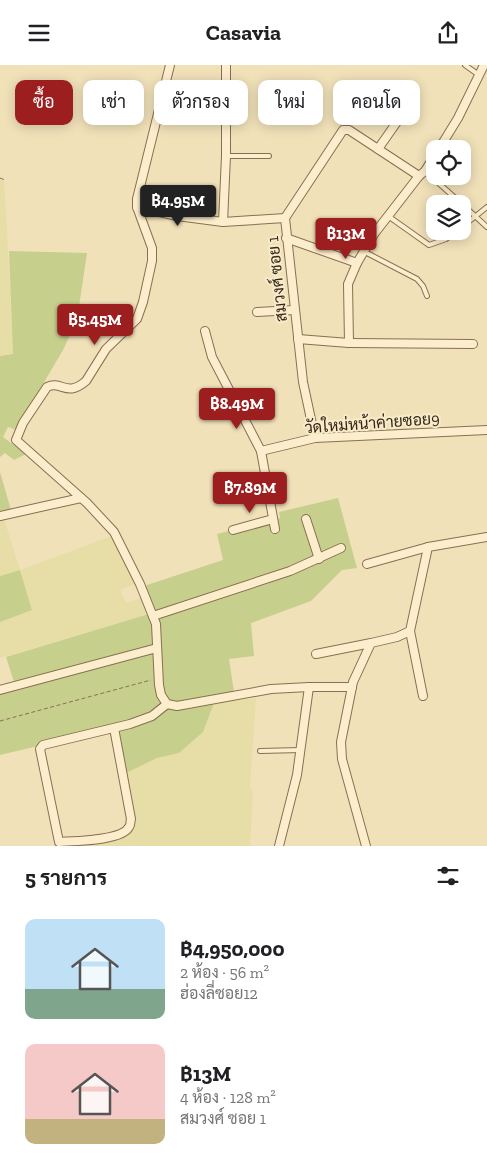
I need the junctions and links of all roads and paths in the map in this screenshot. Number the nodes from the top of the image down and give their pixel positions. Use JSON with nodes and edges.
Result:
{"nodes":[{"id":1,"x":170,"y":65,"type":"edge"},
{"id":2,"x":226,"y":65,"type":"edge"},
{"id":3,"x":465,"y":65,"type":"edge"},
{"id":4,"x":484,"y":65,"type":"edge"},
{"id":5,"x":480,"y":75,"type":"junction"},
{"id":6,"x":395,"y":125,"type":"edge"},
{"id":7,"x":445,"y":140,"type":"edge"},
{"id":8,"x":378,"y":149,"type":"junction"},
{"id":9,"x":226,"y":156,"type":"junction"},
{"id":10,"x":269,"y":156,"type":"dead end"},
{"id":11,"x":426,"y":171,"type":"edge"},
{"id":12,"x":419,"y":176,"type":"junction"},
{"id":13,"x":0,"y":178,"type":"edge"},
{"id":14,"x":5,"y":180,"type":"dead end"},
{"id":15,"x":441,"y":185,"type":"edge"},
{"id":16,"x":452,"y":195,"type":"edge"},
{"id":17,"x":137,"y":207,"type":"junction"},
{"id":18,"x":487,"y":207,"type":"edge"},
{"id":19,"x":471,"y":212,"type":"edge"},
{"id":20,"x":388,"y":216,"type":"junction"},
{"id":21,"x":475,"y":216,"type":"junction"},
{"id":22,"x":285,"y":218,"type":"junction"},
{"id":23,"x":471,"y":219,"type":"edge"},
{"id":24,"x":223,"y":222,"type":"junction"},
{"id":25,"x":487,"y":227,"type":"edge"},
{"id":26,"x":286,"y":238,"type":"junction"},
{"id":27,"x":443,"y":240,"type":"edge"},
{"id":28,"x":363,"y":251,"type":"junction"},
{"id":29,"x":357,"y":263,"type":"junction"},
{"id":30,"x":427,"y":296,"type":"dead end"},
{"id":31,"x":294,"y":310,"type":"junction"},
{"id":32,"x":257,"y":312,"type":"dead end"},
{"id":33,"x":205,"y":331,"type":"dead end"},
{"id":34,"x":298,"y":339,"type":"junction"},
{"id":35,"x":349,"y":343,"type":"junction"},
{"id":36,"x":473,"y":344,"type":"dead end"},
{"id":37,"x":487,"y":430,"type":"edge"},
{"id":38,"x":315,"y":438,"type":"junction"},
{"id":39,"x":261,"y":451,"type":"junction"},
{"id":40,"x":81,"y":498,"type":"junction"},
{"id":41,"x":0,"y":515,"type":"edge"},
{"id":42,"x":273,"y":519,"type":"junction"},
{"id":43,"x":306,"y":519,"type":"dead end"},
{"id":44,"x":275,"y":529,"type":"dead end"},
{"id":45,"x":233,"y":530,"type":"dead end"},
{"id":46,"x":487,"y":537,"type":"edge"},
{"id":47,"x":428,"y":547,"type":"junction"},
{"id":48,"x":341,"y":548,"type":"dead end"},
{"id":49,"x":318,"y":559,"type":"junction"},
{"id":50,"x":367,"y":564,"type":"dead end"},
{"id":51,"x":153,"y":616,"type":"junction"},
{"id":52,"x":410,"y":631,"type":"junction"},
{"id":53,"x":371,"y":643,"type":"junction"},
{"id":54,"x":157,"y":648,"type":"junction"},
{"id":55,"x":316,"y":654,"type":"dead end"},
{"id":56,"x":159,"y":678,"type":"junction"},
{"id":57,"x":309,"y":687,"type":"junction"},
{"id":58,"x":352,"y":687,"type":"junction"},
{"id":59,"x":0,"y":690,"type":"edge"},
{"id":60,"x":423,"y":696,"type":"dead end"},
{"id":61,"x":166,"y":704,"type":"junction"},
{"id":62,"x":0,"y":721,"type":"edge"},
{"id":63,"x":114,"y":728,"type":"junction"},
{"id":64,"x":301,"y":750,"type":"junction"},
{"id":65,"x":260,"y":751,"type":"dead end"},
{"id":66,"x":279,"y":846,"type":"edge"},
{"id":67,"x":366,"y":846,"type":"edge"}],
"edges":[{"from":1,"to":17,"type":"street"},
{"from":2,"to":9,"type":"street"},
{"from":3,"to":5,"type":"lane"},
{"from":4,"to":5,"type":"street"},
{"from":5,"to":7,"type":"street"},
{"from":6,"to":8,"type":"street"},
{"from":8,"to":12,"type":"street","name":"สมวงศ์ ซอย 1"},
{"from":8,"to":22,"type":"street","name":"สมวงศ์ ซอย 1"},
{"from":9,"to":10,"type":"lane"},
{"from":9,"to":24,"type":"street"},
{"from":11,"to":12,"type":"street"},
{"from":12,"to":20,"type":"street"},
{"from":13,"to":14,"type":"path"},
{"from":15,"to":16,"type":"lane"},
{"from":17,"to":24,"type":"street"},
{"from":17,"to":40,"type":"street"},
{"from":18,"to":21,"type":"lane"},
{"from":19,"to":21,"type":"lane"},
{"from":20,"to":27,"type":"lane"},
{"from":20,"to":28,"type":"street"},
{"from":21,"to":23,"type":"lane"},
{"from":21,"to":25,"type":"lane"},
{"from":22,"to":24,"type":"street"},
{"from":22,"to":26,"type":"street","name":"สมวงศ์ ซอย 1"},
{"from":26,"to":29,"type":"street"},
{"from":26,"to":31,"type":"street","name":"สมวงศ์ ซอย 1"},
{"from":28,"to":29,"type":"street"},
{"from":28,"to":30,"type":"lane"},
{"from":29,"to":35,"type":"street"},
{"from":31,"to":32,"type":"street"},
{"from":31,"to":34,"type":"street","name":"สมวงศ์ ซอย 1"},
{"from":33,"to":39,"type":"street"},
{"from":34,"to":35,"type":"street"},
{"from":34,"to":38,"type":"street","name":"สมวงศ์ ซอย 1"},
{"from":35,"to":36,"type":"street"},
{"from":37,"to":38,"type":"street","name":"วัดใหม่หน้าค่ายซอย9"},
{"from":38,"to":39,"type":"street","name":"วัดใหม่หน้าค่ายซอย9"},
{"from":39,"to":42,"type":"street"},
{"from":40,"to":41,"type":"street"},
{"from":40,"to":51,"type":"street"},
{"from":42,"to":44,"type":"street"},
{"from":42,"to":45,"type":"street"},
{"from":43,"to":49,"type":"street"},
{"from":46,"to":47,"type":"street"},
{"from":47,"to":50,"type":"street"},
{"from":47,"to":52,"type":"street"},
{"from":48,"to":49,"type":"street"},
{"from":49,"to":51,"type":"street"},
{"from":51,"to":54,"type":"street"},
{"from":52,"to":53,"type":"street"},
{"from":52,"to":60,"type":"street"},
{"from":53,"to":55,"type":"street"},
{"from":53,"to":58,"type":"street"},
{"from":54,"to":56,"type":"street"},
{"from":54,"to":59,"type":"street"},
{"from":56,"to":61,"type":"street"},
{"from":56,"to":62,"type":"path"},
{"from":57,"to":58,"type":"street"},
{"from":57,"to":61,"type":"street"},
{"from":57,"to":64,"type":"street"},
{"from":58,"to":67,"type":"street"},
{"from":61,"to":63,"type":"street"},
{"from":63,"to":63,"type":"street"},
{"from":64,"to":65,"type":"lane"},
{"from":64,"to":66,"type":"street"}]}
